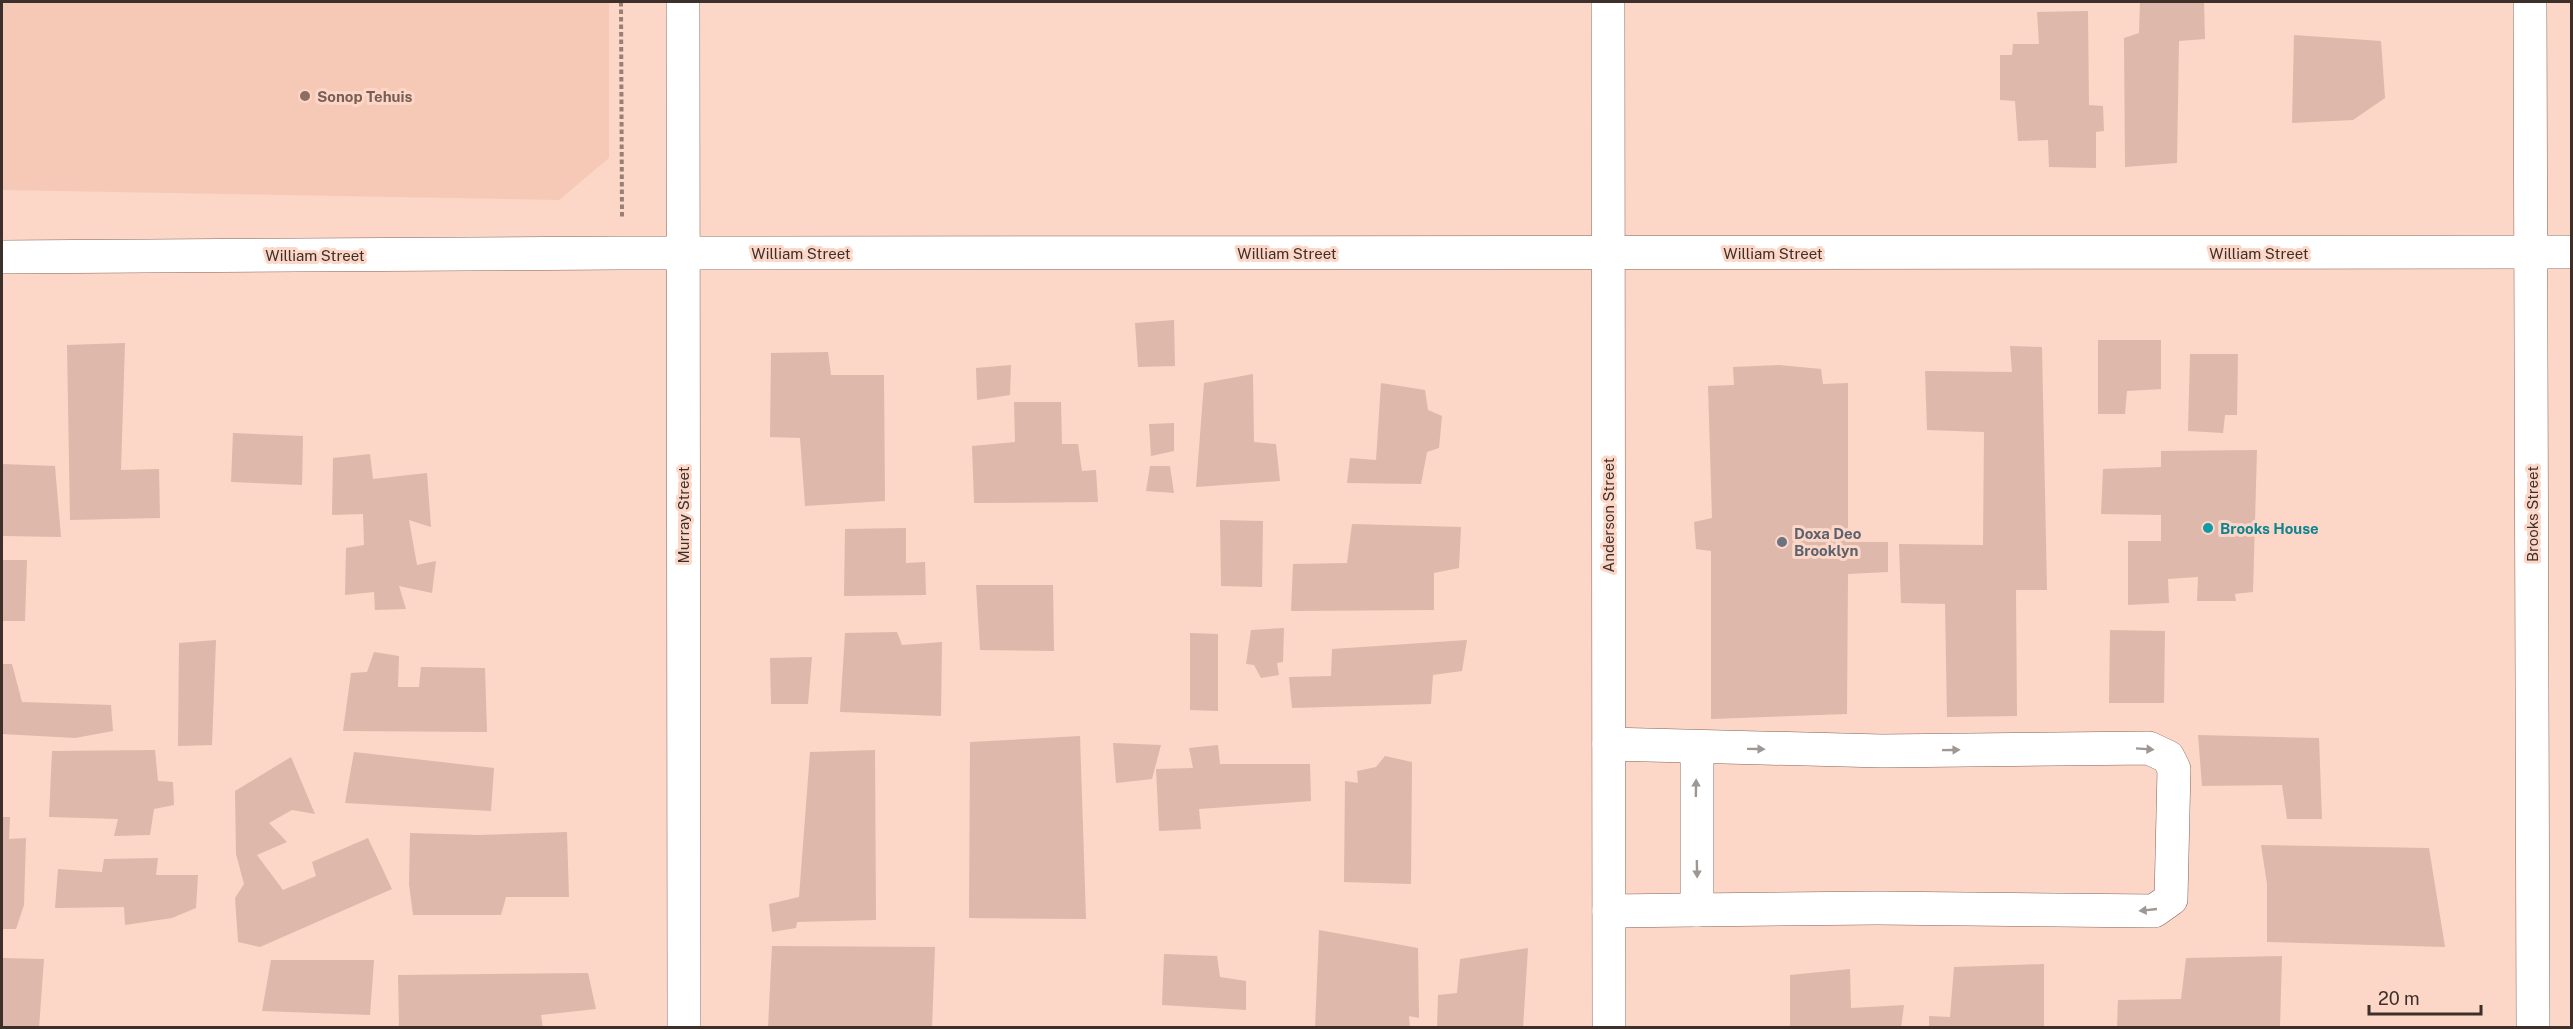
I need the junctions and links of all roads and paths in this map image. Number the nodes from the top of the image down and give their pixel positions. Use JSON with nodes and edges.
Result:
{"nodes":[{"id":1,"x":621,"y":2,"type":"edge"},
{"id":2,"x":683,"y":2,"type":"edge"},
{"id":3,"x":1608,"y":2,"type":"edge"},
{"id":4,"x":2530,"y":2,"type":"edge"},
{"id":5,"x":2571,"y":252,"type":"edge"},
{"id":6,"x":621,"y":253,"type":"junction"},
{"id":7,"x":683,"y":253,"type":"junction"},
{"id":8,"x":1607,"y":253,"type":"junction"},
{"id":9,"x":2531,"y":254,"type":"junction"},
{"id":10,"x":2,"y":257,"type":"edge"},
{"id":11,"x":1609,"y":744,"type":"junction"},
{"id":12,"x":1697,"y":748,"type":"junction"},
{"id":13,"x":1697,"y":910,"type":"junction"},
{"id":14,"x":1609,"y":911,"type":"junction"},
{"id":15,"x":684,"y":1028,"type":"edge"},
{"id":16,"x":1609,"y":1028,"type":"edge"},
{"id":17,"x":2533,"y":1028,"type":"edge"}],
"edges":[{"from":1,"to":6,"type":"path"},
{"from":2,"to":7,"type":"street","name":"Murray Street"},
{"from":3,"to":8,"type":"street","name":"Anderson Street"},
{"from":4,"to":9,"type":"street","name":"Brooks Street"},
{"from":5,"to":9,"type":"street","name":"William Street"},
{"from":6,"to":7,"type":"street","name":"William Street"},
{"from":6,"to":10,"type":"street","name":"William Street"},
{"from":7,"to":8,"type":"street","name":"William Street"},
{"from":7,"to":15,"type":"street","name":"Murray Street"},
{"from":8,"to":9,"type":"street","name":"William Street"},
{"from":8,"to":11,"type":"street","name":"Anderson Street"},
{"from":9,"to":17,"type":"street","name":"Brooks Street"},
{"from":11,"to":12,"type":"street"},
{"from":11,"to":14,"type":"street","name":"Anderson Street"},
{"from":12,"to":13,"type":"street"},
{"from":12,"to":13,"type":"street","one_way":true},
{"from":13,"to":14,"type":"street"},
{"from":14,"to":16,"type":"street","name":"Anderson Street"}]}
